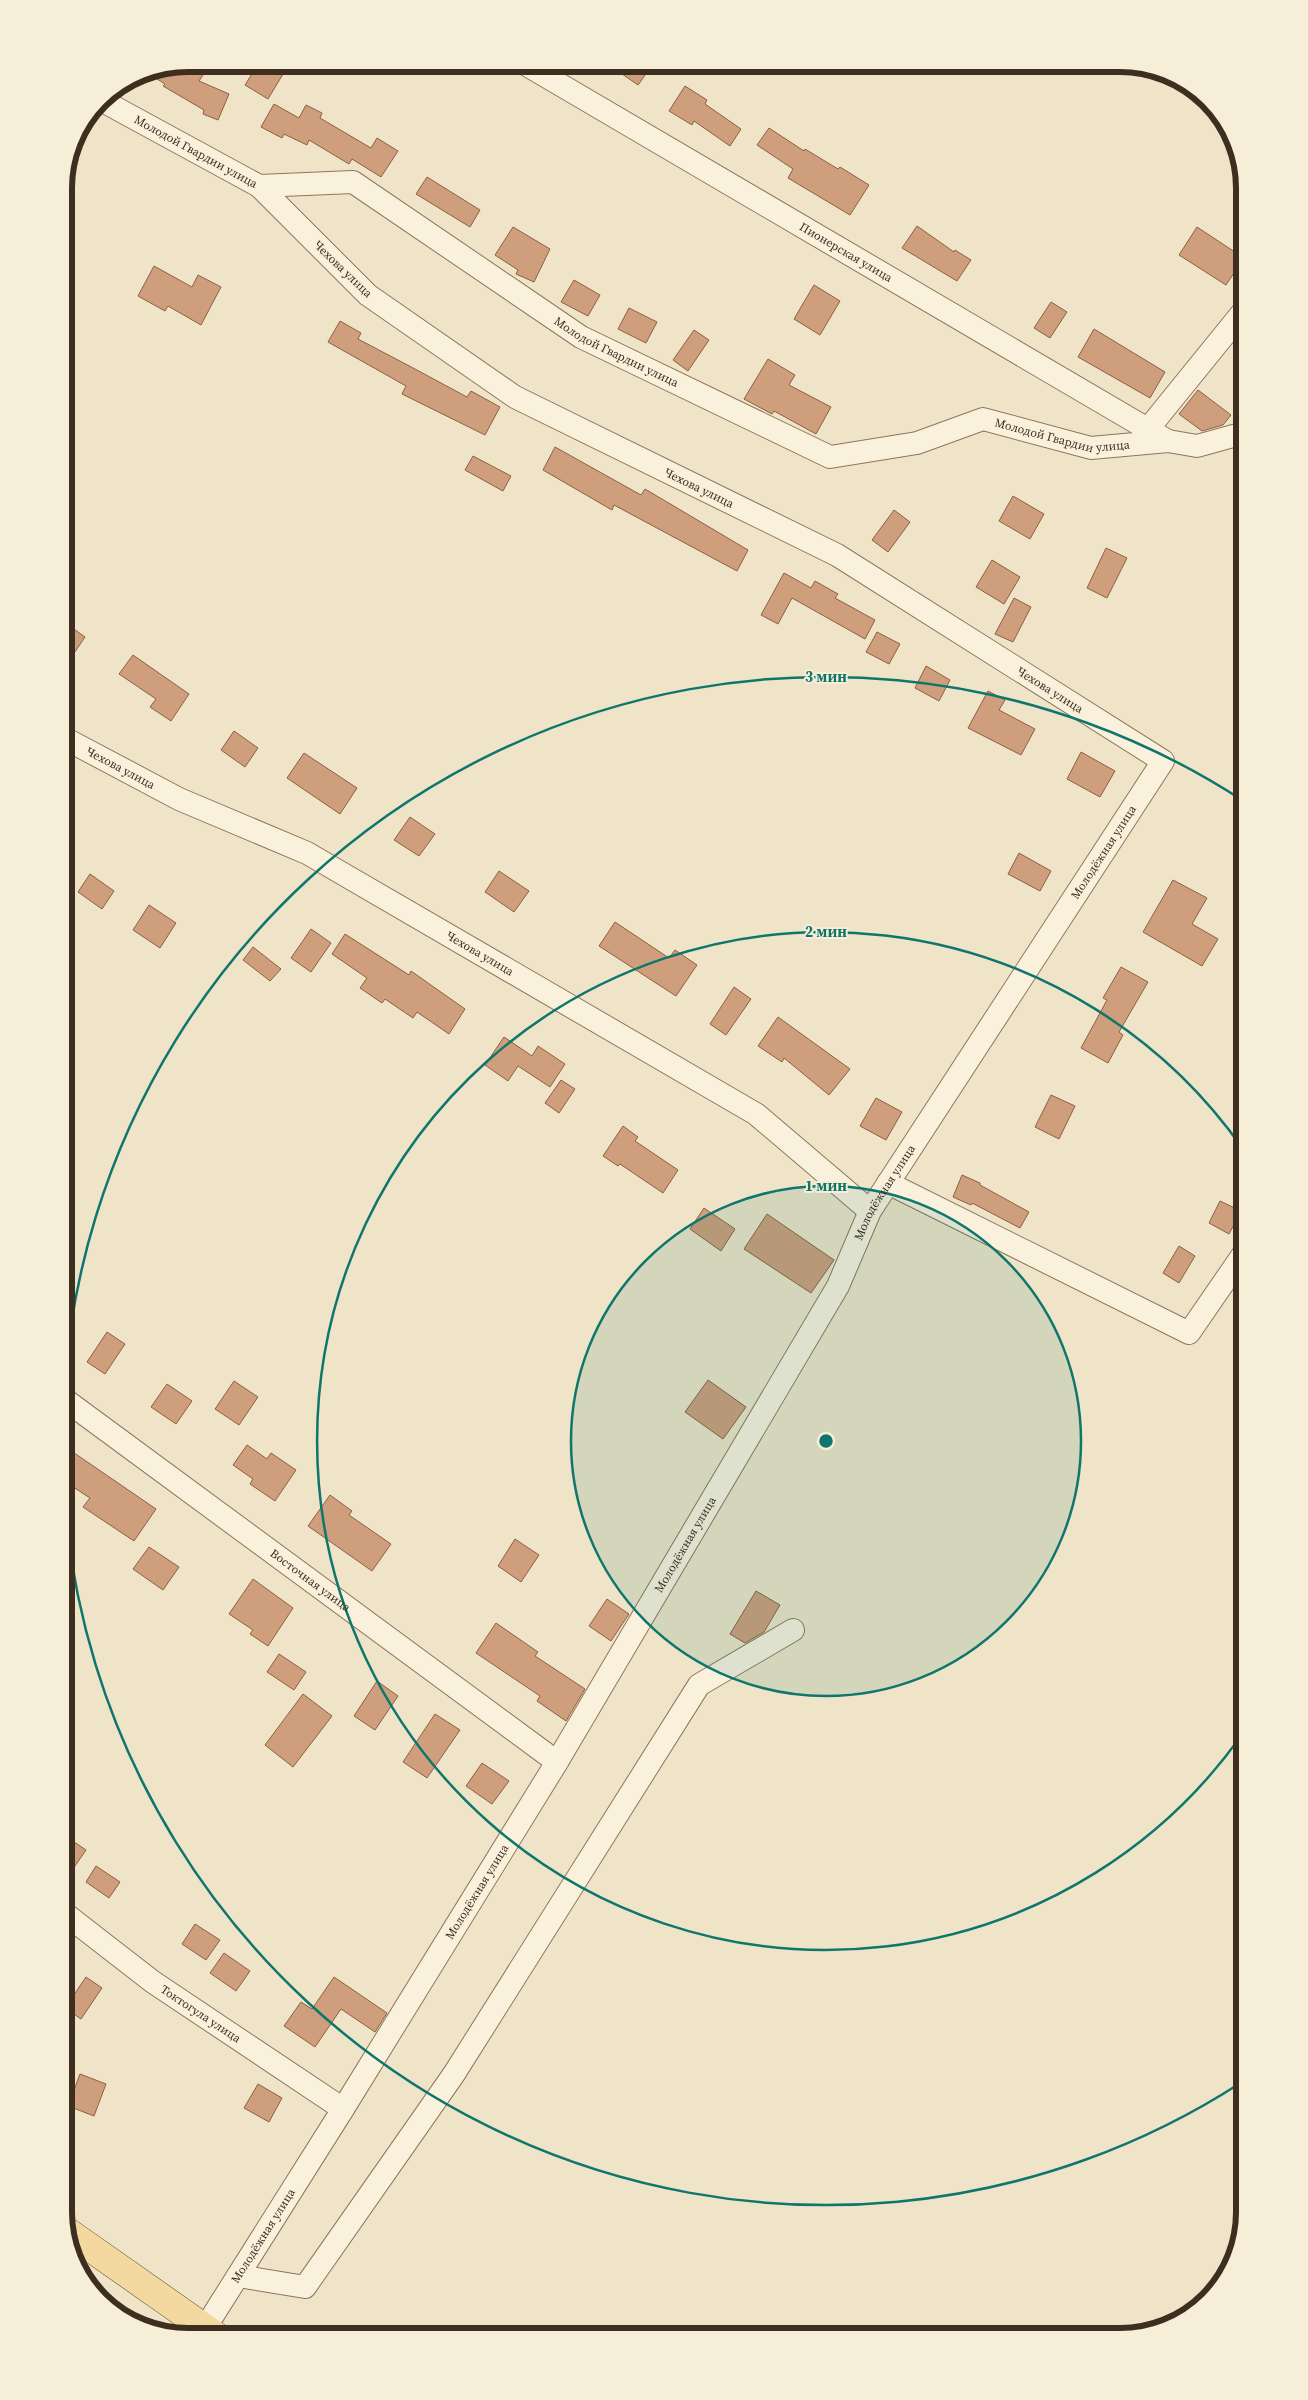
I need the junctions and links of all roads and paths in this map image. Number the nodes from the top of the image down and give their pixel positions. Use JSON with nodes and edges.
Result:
{"nodes":[{"id":1,"x":539,"y":72,"type":"edge"},
{"id":2,"x":110,"y":105,"type":"edge"},
{"id":3,"x":259,"y":186,"type":"junction"},
{"id":4,"x":1236,"y":320,"type":"edge"},
{"id":5,"x":1148,"y":429,"type":"junction"},
{"id":6,"x":1236,"y":435,"type":"edge"},
{"id":7,"x":1168,"y":441,"type":"junction"},
{"id":8,"x":73,"y":743,"type":"edge"},
{"id":9,"x":1163,"y":761,"type":"joint"},
{"id":10,"x":888,"y":1183,"type":"junction"},
{"id":11,"x":870,"y":1211,"type":"junction"},
{"id":12,"x":1236,"y":1265,"type":"edge"},
{"id":13,"x":72,"y":1405,"type":"edge"},
{"id":14,"x":794,"y":1630,"type":"dead end"},
{"id":15,"x":556,"y":1762,"type":"junction"},
{"id":16,"x":72,"y":1919,"type":"edge"},
{"id":17,"x":343,"y":2109,"type":"junction"},
{"id":18,"x":76,"y":2238,"type":"edge"},
{"id":19,"x":238,"y":2276,"type":"junction"},
{"id":20,"x":204,"y":2327,"type":"edge"},
{"id":21,"x":213,"y":2327,"type":"edge"}],
"edges":[{"from":1,"to":5,"type":"street","name":"Пионерская улица"},
{"from":2,"to":3,"type":"street","name":"Молодой Гвардии улица"},
{"from":3,"to":7,"type":"street","name":"Молодой Гвардии улица"},
{"from":3,"to":9,"type":"street","name":"Чехова улица"},
{"from":4,"to":5,"type":"street"},
{"from":5,"to":7,"type":"street","name":"Пионерская улица"},
{"from":6,"to":7,"type":"street"},
{"from":8,"to":11,"type":"street","name":"Чехова улица"},
{"from":9,"to":10,"type":"street","name":"Молодёжная улица"},
{"from":10,"to":11,"type":"street","name":"Молодёжная улица"},
{"from":10,"to":12,"type":"street"},
{"from":11,"to":15,"type":"street","name":"Молодёжная улица"},
{"from":13,"to":15,"type":"street","name":"Восточная улица"},
{"from":14,"to":19,"type":"street"},
{"from":15,"to":17,"type":"street","name":"Молодёжная улица"},
{"from":16,"to":17,"type":"street","name":"Токтогула улица"},
{"from":17,"to":19,"type":"street","name":"Молодёжная улица"},
{"from":18,"to":20,"type":"main road"},
{"from":19,"to":21,"type":"street","name":"Молодёжная улица"}]}
